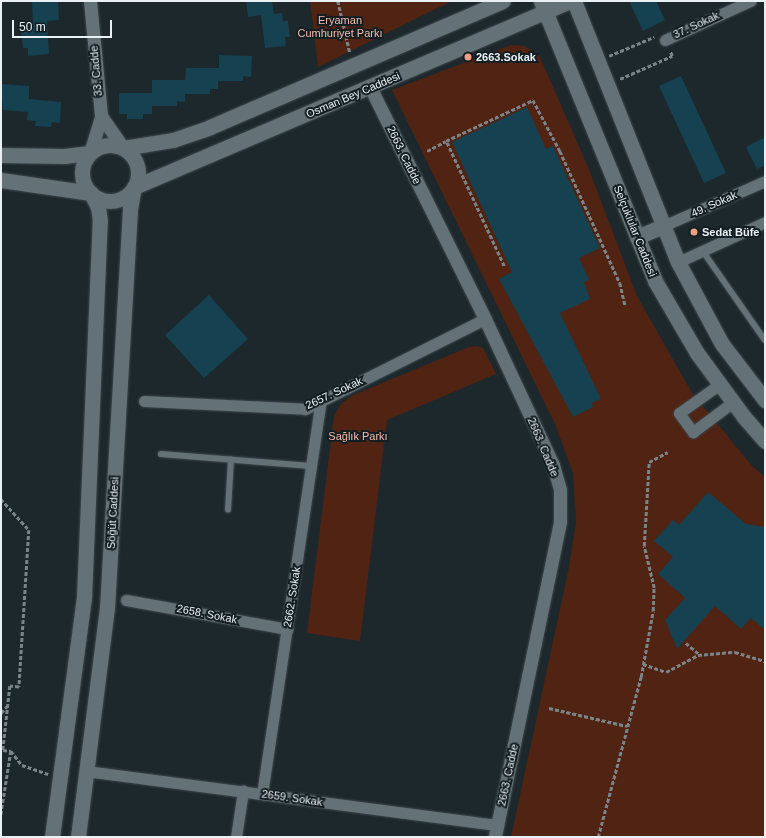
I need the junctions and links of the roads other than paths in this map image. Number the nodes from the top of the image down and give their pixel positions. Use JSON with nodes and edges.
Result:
{"nodes":[{"id":1,"x":90,"y":1,"type":"edge"},
{"id":2,"x":502,"y":1,"type":"edge"},
{"id":3,"x":571,"y":1,"type":"edge"},
{"id":4,"x":574,"y":1,"type":"edge"},
{"id":5,"x":750,"y":1,"type":"edge"},
{"id":6,"x":485,"y":6,"type":"edge"},
{"id":7,"x":543,"y":6,"type":"edge"},
{"id":8,"x":664,"y":40,"type":"road end"},
{"id":9,"x":370,"y":87,"type":"junction"},
{"id":10,"x":101,"y":116,"type":"junction"},
{"id":11,"x":123,"y":148,"type":"junction"},
{"id":12,"x":90,"y":153,"type":"junction"},
{"id":13,"x":1,"y":155,"type":"edge"},
{"id":14,"x":1,"y":180,"type":"edge"},
{"id":15,"x":765,"y":181,"type":"edge"},
{"id":16,"x":134,"y":187,"type":"junction"},
{"id":17,"x":91,"y":194,"type":"junction"},
{"id":18,"x":765,"y":222,"type":"edge"},
{"id":19,"x":663,"y":226,"type":"junction"},
{"id":20,"x":637,"y":237,"type":"junction"},
{"id":21,"x":703,"y":250,"type":"junction"},
{"id":22,"x":678,"y":262,"type":"junction"},
{"id":23,"x":485,"y":319,"type":"junction"},
{"id":24,"x":765,"y":340,"type":"edge"},
{"id":25,"x":720,"y":384,"type":"junction"},
{"id":26,"x":321,"y":400,"type":"junction"},
{"id":27,"x":765,"y":400,"type":"edge"},
{"id":28,"x":144,"y":401,"type":"dead end"},
{"id":29,"x":733,"y":402,"type":"junction"},
{"id":30,"x":765,"y":441,"type":"edge"},
{"id":31,"x":161,"y":454,"type":"dead end"},
{"id":32,"x":231,"y":460,"type":"junction"},
{"id":33,"x":311,"y":466,"type":"junction"},
{"id":34,"x":228,"y":510,"type":"dead end"},
{"id":35,"x":126,"y":600,"type":"dead end"},
{"id":36,"x":287,"y":629,"type":"junction"},
{"id":37,"x":86,"y":771,"type":"junction"},
{"id":38,"x":242,"y":791,"type":"junction"},
{"id":39,"x":262,"y":794,"type":"junction"},
{"id":40,"x":496,"y":831,"type":"edge"},
{"id":41,"x":52,"y":837,"type":"edge"},
{"id":42,"x":78,"y":837,"type":"edge"},
{"id":43,"x":236,"y":837,"type":"edge"}],
"edges":[{"from":1,"to":10,"type":"street","name":"33. Cadde"},
{"from":2,"to":6,"type":"main road"},
{"from":3,"to":7,"type":"main road","name":"Osman Bey Caddesi"},
{"from":4,"to":19,"type":"main road"},
{"from":5,"to":8,"type":"street","name":"37. Sokak"},
{"from":6,"to":11,"type":"main road"},
{"from":7,"to":9,"type":"main road","name":"Osman Bey Caddesi"},
{"from":7,"to":20,"type":"main road","name":"Selçuklular Caddesi"},
{"from":9,"to":16,"type":"main road","name":"Osman Bey Caddesi"},
{"from":9,"to":23,"type":"street","name":"2663. Cadde"},
{"from":10,"to":11,"type":"street","name":"33. Cadde"},
{"from":10,"to":12,"type":"street","name":"33. Cadde"},
{"from":11,"to":12,"type":"main road"},
{"from":11,"to":16,"type":"main road"},
{"from":12,"to":13,"type":"main road"},
{"from":12,"to":17,"type":"main road"},
{"from":14,"to":17,"type":"main road"},
{"from":15,"to":19,"type":"street","name":"49. Sokak"},
{"from":16,"to":17,"type":"main road"},
{"from":16,"to":37,"type":"main road","name":"Söğüt Caddesi"},
{"from":17,"to":41,"type":"main road"},
{"from":18,"to":21,"type":"street"},
{"from":19,"to":20,"type":"main road"},
{"from":19,"to":22,"type":"main road"},
{"from":20,"to":25,"type":"main road","name":"Selçuklular Caddesi"},
{"from":21,"to":22,"type":"street"},
{"from":21,"to":24,"type":"lane"},
{"from":22,"to":27,"type":"main road"},
{"from":23,"to":26,"type":"street","name":"2657. Sokak"},
{"from":23,"to":40,"type":"street","name":"2663. Cadde"},
{"from":25,"to":29,"type":"main road","name":"Selçuklular Caddesi"},
{"from":25,"to":29,"type":"street"},
{"from":26,"to":28,"type":"street","name":"2657. Sokak"},
{"from":26,"to":33,"type":"street","name":"2662. Sokak"},
{"from":29,"to":30,"type":"main road","name":"Selçuklular Caddesi"},
{"from":31,"to":32,"type":"lane"},
{"from":32,"to":33,"type":"lane"},
{"from":32,"to":34,"type":"lane"},
{"from":33,"to":36,"type":"street","name":"2662. Sokak"},
{"from":35,"to":36,"type":"street","name":"2658. Sokak"},
{"from":36,"to":39,"type":"street","name":"2662. Sokak"},
{"from":37,"to":38,"type":"street","name":"2659. Sokak"},
{"from":37,"to":42,"type":"main road","name":"Söğüt Caddesi"},
{"from":38,"to":39,"type":"street","name":"2659. Sokak"},
{"from":38,"to":43,"type":"street"},
{"from":39,"to":40,"type":"street","name":"2659. Sokak"}]}
